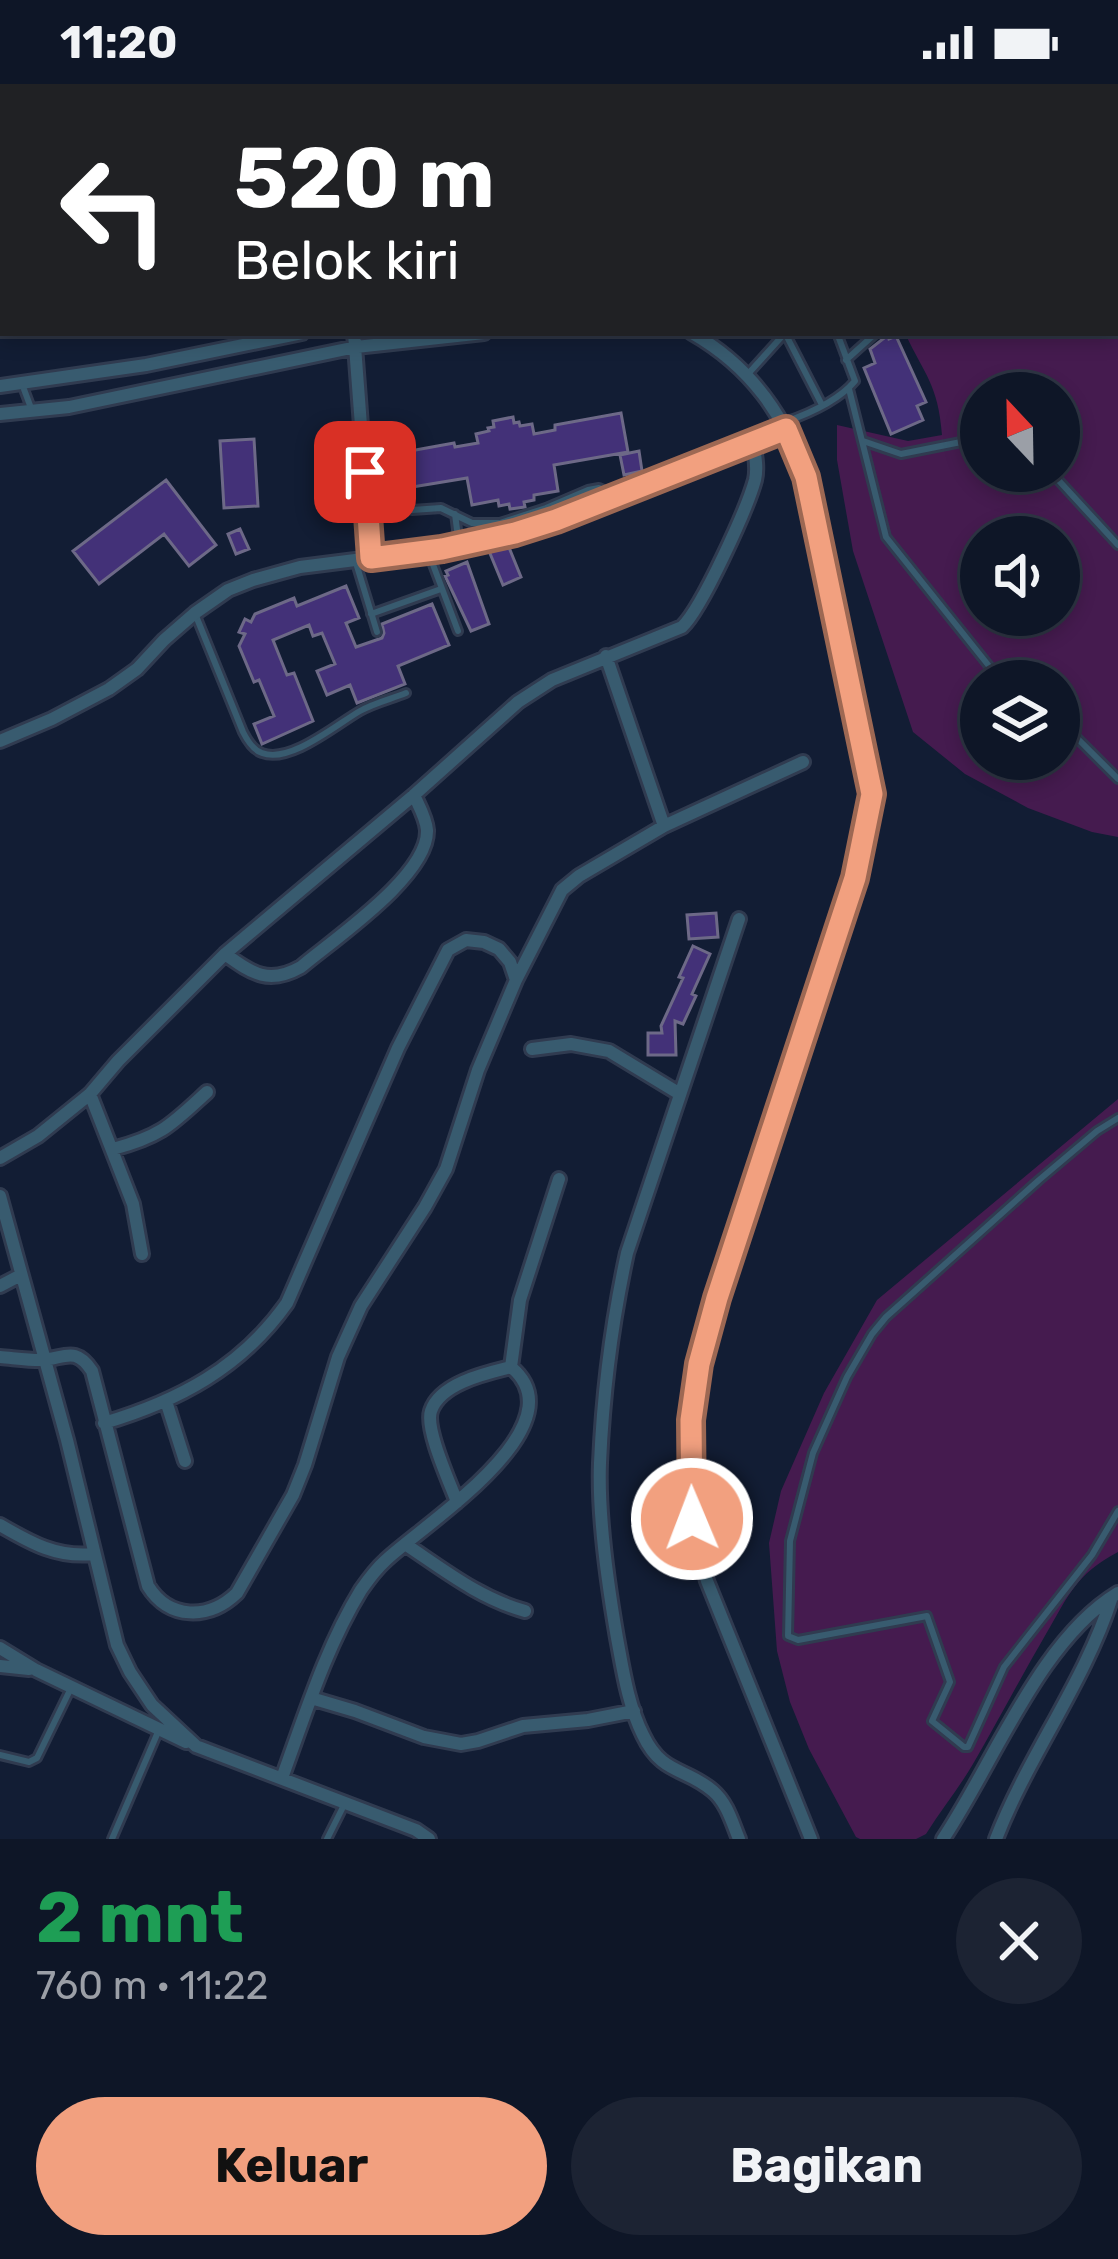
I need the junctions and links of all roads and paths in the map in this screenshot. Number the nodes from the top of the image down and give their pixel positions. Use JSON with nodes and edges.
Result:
{"nodes":[{"id":1,"x":287,"y":336,"type":"edge"},
{"id":2,"x":429,"y":336,"type":"edge"},
{"id":3,"x":697,"y":336,"type":"edge"},
{"id":4,"x":782,"y":336,"type":"edge"},
{"id":5,"x":787,"y":336,"type":"edge"},
{"id":6,"x":838,"y":336,"type":"edge"},
{"id":7,"x":873,"y":336,"type":"edge"},
{"id":8,"x":355,"y":340,"type":"edge"},
{"id":9,"x":846,"y":360,"type":"junction"},
{"id":10,"x":748,"y":374,"type":"junction"},
{"id":11,"x":22,"y":383,"type":"junction"},
{"id":12,"x":0,"y":386,"type":"edge"},
{"id":13,"x":849,"y":388,"type":"junction"},
{"id":14,"x":822,"y":405,"type":"junction"},
{"id":15,"x":32,"y":412,"type":"junction"},
{"id":16,"x":0,"y":414,"type":"edge"},
{"id":17,"x":785,"y":426,"type":"junction"},
{"id":18,"x":862,"y":441,"type":"junction"},
{"id":19,"x":753,"y":442,"type":"junction"},
{"id":20,"x":960,"y":442,"type":"edge"},
{"id":21,"x":1070,"y":492,"type":"edge"},
{"id":22,"x":617,"y":496,"type":"junction"},
{"id":23,"x":412,"y":510,"type":"dead end"},
{"id":24,"x":455,"y":514,"type":"junction"},
{"id":25,"x":1118,"y":544,"type":"edge"},
{"id":26,"x":459,"y":545,"type":"junction"},
{"id":27,"x":428,"y":550,"type":"junction"},
{"id":28,"x":371,"y":558,"type":"junction"},
{"id":29,"x":355,"y":559,"type":"junction"},
{"id":30,"x":442,"y":589,"type":"junction"},
{"id":31,"x":195,"y":613,"type":"junction"},
{"id":32,"x":371,"y":614,"type":"junction"},
{"id":33,"x":377,"y":632,"type":"dead end"},
{"id":34,"x":458,"y":632,"type":"dead end"},
{"id":35,"x":607,"y":656,"type":"junction"},
{"id":36,"x":984,"y":660,"type":"edge"},
{"id":37,"x":406,"y":693,"type":"dead end"},
{"id":38,"x":0,"y":741,"type":"edge"},
{"id":39,"x":1080,"y":741,"type":"edge"},
{"id":40,"x":803,"y":762,"type":"dead end"},
{"id":41,"x":1118,"y":779,"type":"edge"},
{"id":42,"x":414,"y":795,"type":"junction"},
{"id":43,"x":664,"y":826,"type":"junction"},
{"id":44,"x":739,"y":919,"type":"dead end"},
{"id":45,"x":225,"y":954,"type":"junction"},
{"id":46,"x":516,"y":980,"type":"junction"},
{"id":47,"x":532,"y":1049,"type":"dead end"},
{"id":48,"x":208,"y":1092,"type":"dead end"},
{"id":49,"x":90,"y":1094,"type":"junction"},
{"id":50,"x":680,"y":1094,"type":"junction"},
{"id":51,"x":1118,"y":1118,"type":"edge"},
{"id":52,"x":113,"y":1149,"type":"junction"},
{"id":53,"x":0,"y":1159,"type":"edge"},
{"id":54,"x":559,"y":1178,"type":"dead end"},
{"id":55,"x":0,"y":1196,"type":"edge"},
{"id":56,"x":4,"y":1223,"type":"edge"},
{"id":57,"x":142,"y":1254,"type":"dead end"},
{"id":58,"x":21,"y":1275,"type":"junction"},
{"id":59,"x":0,"y":1286,"type":"edge"},
{"id":60,"x":0,"y":1358,"type":"edge"},
{"id":61,"x":45,"y":1360,"type":"junction"},
{"id":62,"x":512,"y":1367,"type":"junction"},
{"id":63,"x":166,"y":1401,"type":"junction"},
{"id":64,"x":104,"y":1423,"type":"junction"},
{"id":65,"x":185,"y":1461,"type":"dead end"},
{"id":66,"x":457,"y":1502,"type":"junction"},
{"id":67,"x":1118,"y":1511,"type":"edge"},
{"id":68,"x":0,"y":1525,"type":"edge"},
{"id":69,"x":405,"y":1544,"type":"junction"},
{"id":70,"x":94,"y":1554,"type":"junction"},
{"id":71,"x":1116,"y":1594,"type":"edge"},
{"id":72,"x":525,"y":1611,"type":"dead end"},
{"id":73,"x":0,"y":1648,"type":"edge"},
{"id":74,"x":0,"y":1666,"type":"edge"},
{"id":75,"x":36,"y":1670,"type":"junction"},
{"id":76,"x":71,"y":1687,"type":"junction"},
{"id":77,"x":311,"y":1698,"type":"junction"},
{"id":78,"x":634,"y":1711,"type":"junction"},
{"id":79,"x":159,"y":1729,"type":"junction"},
{"id":80,"x":196,"y":1746,"type":"junction"},
{"id":81,"x":0,"y":1755,"type":"edge"},
{"id":82,"x":282,"y":1778,"type":"junction"},
{"id":83,"x":346,"y":1802,"type":"junction"},
{"id":84,"x":112,"y":1839,"type":"edge"},
{"id":85,"x":327,"y":1839,"type":"edge"},
{"id":86,"x":429,"y":1839,"type":"edge"},
{"id":87,"x":739,"y":1839,"type":"edge"},
{"id":88,"x":811,"y":1839,"type":"edge"},
{"id":89,"x":942,"y":1839,"type":"edge"},
{"id":90,"x":996,"y":1839,"type":"edge"}],
"edges":[{"from":1,"to":11,"type":"street"},
{"from":2,"to":8,"type":"street"},
{"from":3,"to":10,"type":"street"},
{"from":4,"to":10,"type":"lane"},
{"from":5,"to":14,"type":"lane"},
{"from":6,"to":9,"type":"lane"},
{"from":7,"to":9,"type":"lane"},
{"from":8,"to":15,"type":"street"},
{"from":8,"to":28,"type":"street"},
{"from":9,"to":13,"type":"lane"},
{"from":10,"to":17,"type":"street"},
{"from":11,"to":12,"type":"street"},
{"from":11,"to":15,"type":"lane"},
{"from":13,"to":14,"type":"lane"},
{"from":13,"to":18,"type":"lane"},
{"from":14,"to":17,"type":"lane"},
{"from":15,"to":16,"type":"street"},
{"from":17,"to":19,"type":"street"},
{"from":17,"to":88,"type":"street"},
{"from":18,"to":20,"type":"lane"},
{"from":18,"to":36,"type":"lane"},
{"from":19,"to":22,"type":"street"},
{"from":19,"to":35,"type":"street"},
{"from":21,"to":25,"type":"lane"},
{"from":22,"to":24,"type":"lane"},
{"from":22,"to":26,"type":"street"},
{"from":23,"to":24,"type":"lane"},
{"from":24,"to":26,"type":"lane"},
{"from":26,"to":27,"type":"street"},
{"from":27,"to":28,"type":"street"},
{"from":27,"to":30,"type":"lane"},
{"from":28,"to":29,"type":"street"},
{"from":29,"to":31,"type":"street"},
{"from":29,"to":32,"type":"lane"},
{"from":30,"to":32,"type":"lane"},
{"from":30,"to":34,"type":"lane"},
{"from":31,"to":37,"type":"lane"},
{"from":31,"to":38,"type":"street"},
{"from":32,"to":33,"type":"lane"},
{"from":35,"to":42,"type":"street"},
{"from":35,"to":43,"type":"street"},
{"from":39,"to":41,"type":"lane"},
{"from":40,"to":43,"type":"street"},
{"from":42,"to":45,"type":"street"},
{"from":42,"to":45,"type":"street"},
{"from":43,"to":46,"type":"street"},
{"from":44,"to":50,"type":"street"},
{"from":45,"to":49,"type":"street"},
{"from":46,"to":63,"type":"street"},
{"from":46,"to":64,"type":"street"},
{"from":47,"to":50,"type":"street"},
{"from":48,"to":52,"type":"street"},
{"from":49,"to":52,"type":"street"},
{"from":49,"to":53,"type":"street"},
{"from":50,"to":78,"type":"street"},
{"from":51,"to":67,"type":"lane"},
{"from":52,"to":57,"type":"street"},
{"from":54,"to":62,"type":"street"},
{"from":55,"to":56,"type":"street"},
{"from":56,"to":58,"type":"street"},
{"from":58,"to":59,"type":"street"},
{"from":58,"to":61,"type":"street"},
{"from":60,"to":61,"type":"street"},
{"from":61,"to":64,"type":"street"},
{"from":61,"to":70,"type":"street"},
{"from":62,"to":66,"type":"street"},
{"from":62,"to":66,"type":"street"},
{"from":63,"to":64,"type":"street"},
{"from":63,"to":65,"type":"street"},
{"from":66,"to":69,"type":"street"},
{"from":68,"to":70,"type":"street"},
{"from":69,"to":72,"type":"street"},
{"from":69,"to":77,"type":"street"},
{"from":70,"to":80,"type":"street"},
{"from":71,"to":89,"type":"street"},
{"from":71,"to":90,"type":"street"},
{"from":73,"to":75,"type":"street"},
{"from":74,"to":75,"type":"street"},
{"from":75,"to":76,"type":"street"},
{"from":76,"to":79,"type":"street"},
{"from":76,"to":81,"type":"lane"},
{"from":77,"to":78,"type":"street"},
{"from":77,"to":82,"type":"street"},
{"from":78,"to":87,"type":"street"},
{"from":79,"to":80,"type":"street"},
{"from":79,"to":84,"type":"lane"},
{"from":80,"to":82,"type":"street"},
{"from":82,"to":83,"type":"street"},
{"from":83,"to":85,"type":"lane"},
{"from":83,"to":86,"type":"street"}]}
